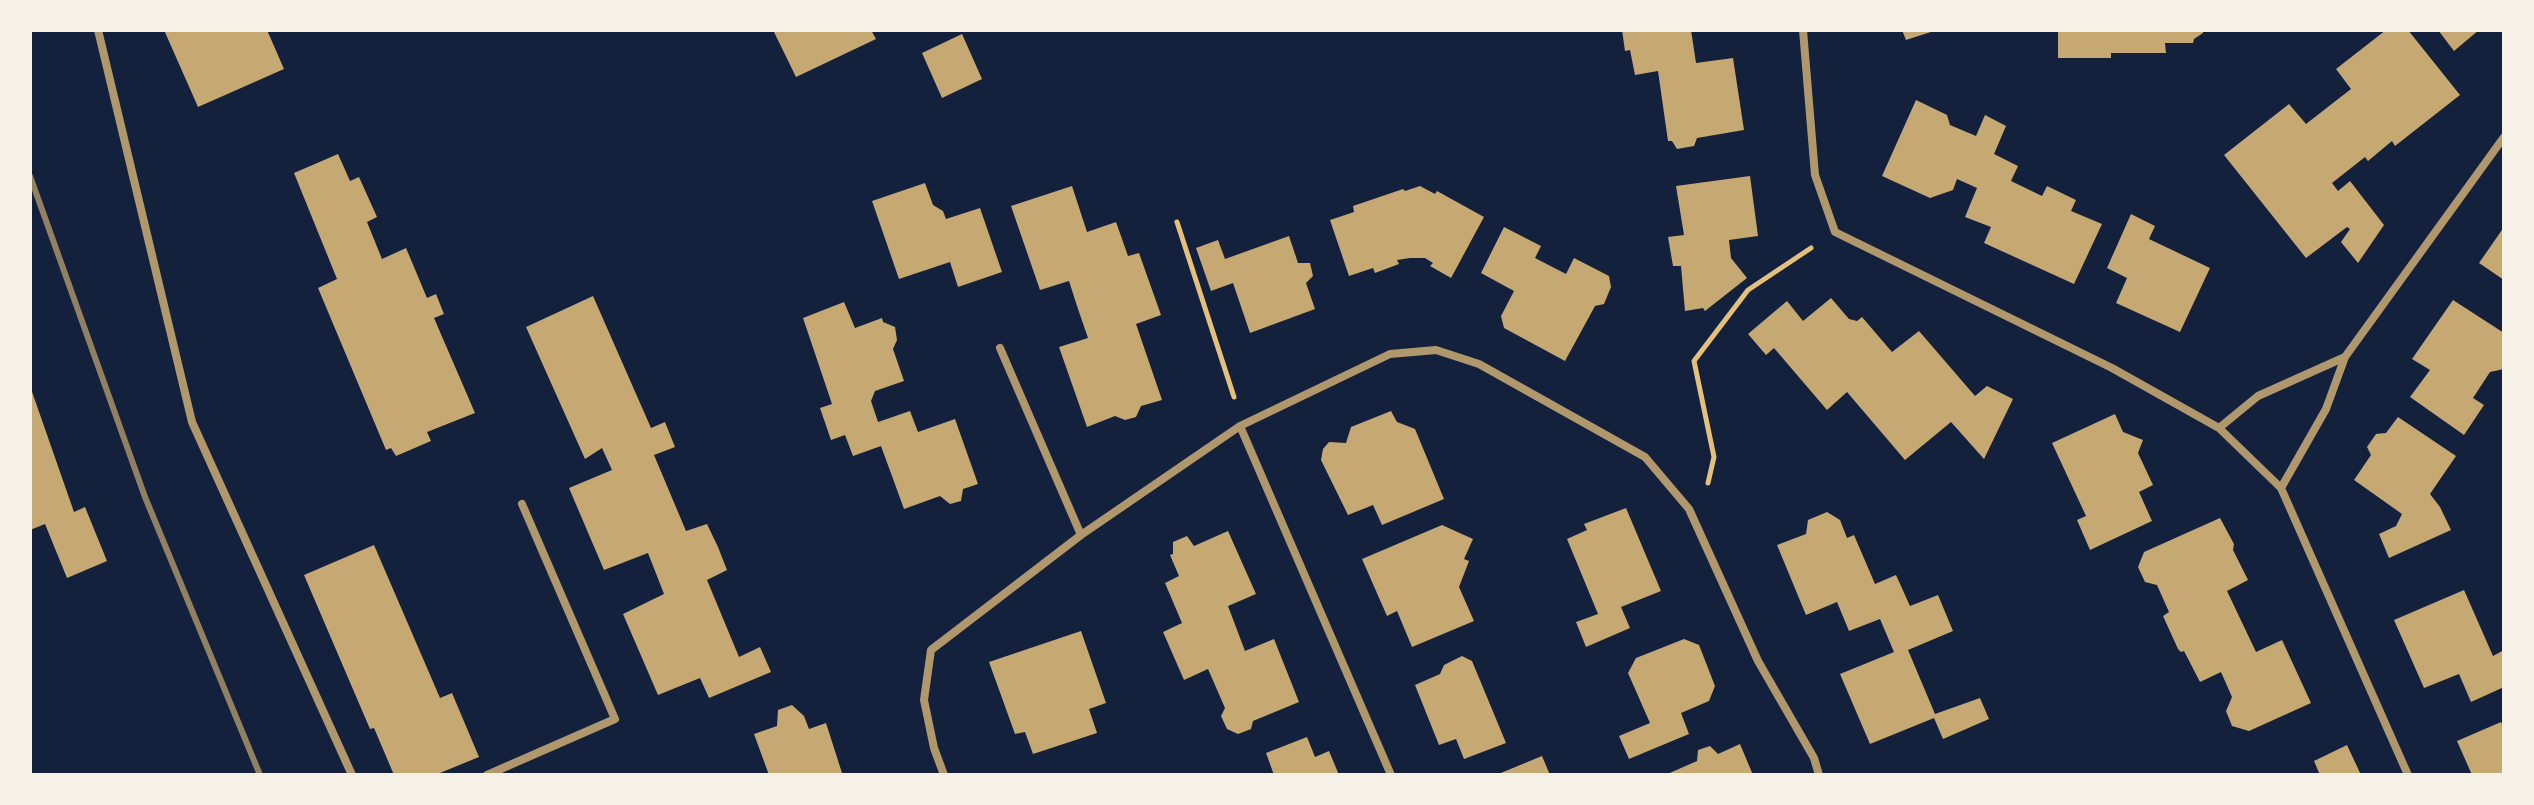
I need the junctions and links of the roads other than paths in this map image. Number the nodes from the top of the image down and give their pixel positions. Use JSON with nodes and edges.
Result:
{"nodes":[{"id":1,"x":98,"y":30,"type":"edge"},
{"id":2,"x":1803,"y":30,"type":"edge"},
{"id":3,"x":2504,"y":137,"type":"edge"},
{"id":4,"x":1000,"y":348,"type":"dead end"},
{"id":5,"x":2345,"y":357,"type":"junction"},
{"id":6,"x":1240,"y":426,"type":"junction"},
{"id":7,"x":2219,"y":428,"type":"junction"},
{"id":8,"x":2281,"y":488,"type":"junction"},
{"id":9,"x":522,"y":504,"type":"dead end"},
{"id":10,"x":1081,"y":535,"type":"junction"},
{"id":11,"x":352,"y":775,"type":"edge"},
{"id":12,"x":487,"y":775,"type":"edge"},
{"id":13,"x":944,"y":775,"type":"edge"},
{"id":14,"x":1391,"y":775,"type":"edge"},
{"id":15,"x":1819,"y":775,"type":"edge"},
{"id":16,"x":2408,"y":775,"type":"edge"}],
"edges":[{"from":1,"to":11,"type":"street"},
{"from":2,"to":7,"type":"street"},
{"from":3,"to":5,"type":"street"},
{"from":4,"to":10,"type":"street"},
{"from":5,"to":7,"type":"street"},
{"from":5,"to":8,"type":"street"},
{"from":6,"to":10,"type":"street"},
{"from":6,"to":14,"type":"street"},
{"from":6,"to":15,"type":"street"},
{"from":7,"to":8,"type":"street"},
{"from":8,"to":16,"type":"street"},
{"from":9,"to":12,"type":"street"},
{"from":10,"to":13,"type":"street"}]}
